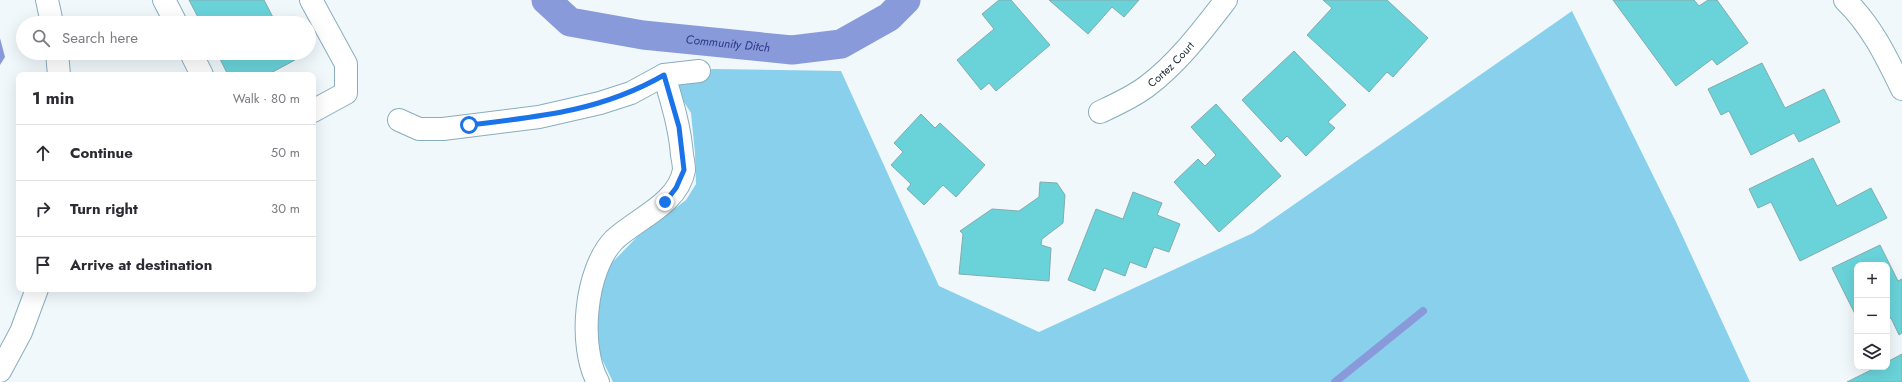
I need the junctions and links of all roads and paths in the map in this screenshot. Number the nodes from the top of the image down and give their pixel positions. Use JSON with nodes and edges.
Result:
{"nodes":[{"id":1,"x":47,"y":0,"type":"edge"},
{"id":2,"x":164,"y":0,"type":"edge"},
{"id":3,"x":311,"y":0,"type":"edge"},
{"id":4,"x":1226,"y":0,"type":"edge"},
{"id":5,"x":1845,"y":0,"type":"edge"},
{"id":6,"x":50,"y":16,"type":"edge"},
{"id":7,"x":172,"y":16,"type":"edge"},
{"id":8,"x":58,"y":60,"type":"edge"},
{"id":9,"x":194,"y":60,"type":"edge"},
{"id":10,"x":699,"y":71,"type":"dead end"},
{"id":11,"x":59,"y":72,"type":"edge"},
{"id":12,"x":200,"y":72,"type":"edge"},
{"id":13,"x":664,"y":75,"type":"junction"},
{"id":14,"x":1902,"y":89,"type":"edge"},
{"id":15,"x":316,"y":109,"type":"edge"},
{"id":16,"x":1100,"y":112,"type":"dead end"},
{"id":17,"x":399,"y":120,"type":"dead end"},
{"id":18,"x":36,"y":292,"type":"edge"},
{"id":19,"x":0,"y":371,"type":"edge"},
{"id":20,"x":598,"y":382,"type":"edge"}],
"edges":[{"from":1,"to":6,"type":"street"},
{"from":2,"to":7,"type":"street"},
{"from":3,"to":15,"type":"street"},
{"from":4,"to":16,"type":"street","name":"Cortez Court"},
{"from":5,"to":14,"type":"street"},
{"from":8,"to":11,"type":"street"},
{"from":9,"to":12,"type":"street"},
{"from":10,"to":13,"type":"street"},
{"from":13,"to":17,"type":"street"},
{"from":13,"to":20,"type":"street"},
{"from":18,"to":19,"type":"street"}]}
